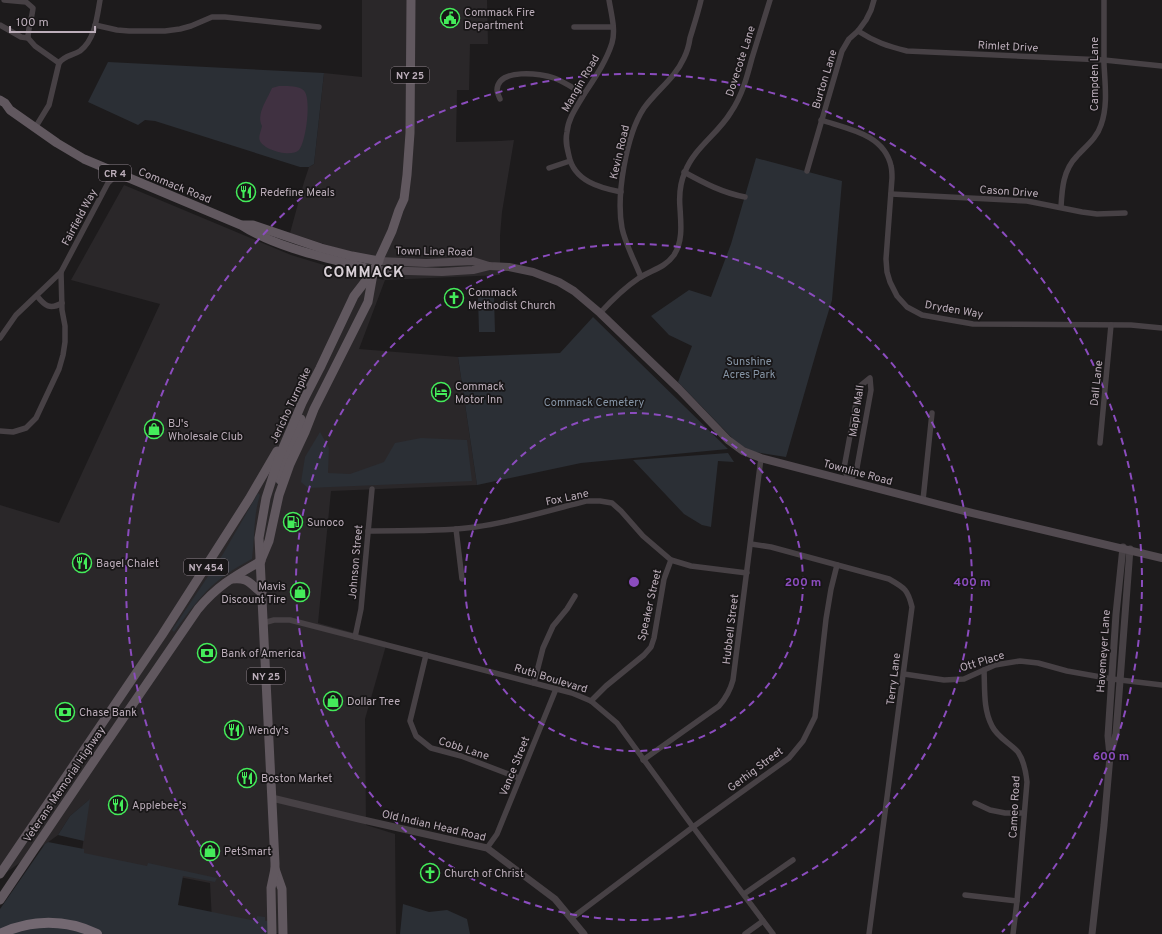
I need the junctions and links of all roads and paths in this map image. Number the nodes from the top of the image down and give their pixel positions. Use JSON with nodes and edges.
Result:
{"nodes":[{"id":1,"x":4,"y":0,"type":"edge"},
{"id":2,"x":100,"y":0,"type":"edge"},
{"id":3,"x":411,"y":0,"type":"edge"},
{"id":4,"x":609,"y":0,"type":"edge"},
{"id":5,"x":701,"y":0,"type":"edge"},
{"id":6,"x":770,"y":0,"type":"edge"},
{"id":7,"x":874,"y":0,"type":"edge"},
{"id":8,"x":1104,"y":0,"type":"edge"},
{"id":9,"x":0,"y":25,"type":"edge"},
{"id":10,"x":95,"y":25,"type":"junction"},
{"id":11,"x":319,"y":27,"type":"dead end"},
{"id":12,"x":574,"y":27,"type":"dead end"},
{"id":13,"x":612,"y":27,"type":"junction"},
{"id":14,"x":858,"y":30,"type":"junction"},
{"id":15,"x":28,"y":38,"type":"junction"},
{"id":16,"x":1104,"y":60,"type":"junction"},
{"id":17,"x":59,"y":63,"type":"junction"},
{"id":18,"x":1162,"y":66,"type":"edge"},
{"id":19,"x":584,"y":94,"type":"junction"},
{"id":20,"x":500,"y":99,"type":"dead end"},
{"id":21,"x":0,"y":100,"type":"edge"},
{"id":22,"x":822,"y":120,"type":"junction"},
{"id":23,"x":35,"y":128,"type":"junction"},
{"id":24,"x":570,"y":161,"type":"junction"},
{"id":25,"x":549,"y":168,"type":"dead end"},
{"id":26,"x":806,"y":171,"type":"dead end"},
{"id":27,"x":684,"y":172,"type":"junction"},
{"id":28,"x":117,"y":174,"type":"junction"},
{"id":29,"x":621,"y":192,"type":"junction"},
{"id":30,"x":891,"y":194,"type":"junction"},
{"id":31,"x":745,"y":197,"type":"dead end"},
{"id":32,"x":1061,"y":208,"type":"junction"},
{"id":33,"x":1125,"y":213,"type":"dead end"},
{"id":34,"x":241,"y":225,"type":"junction"},
{"id":35,"x":379,"y":261,"type":"junction"},
{"id":36,"x":489,"y":266,"type":"junction"},
{"id":37,"x":374,"y":270,"type":"junction"},
{"id":38,"x":61,"y":272,"type":"junction"},
{"id":39,"x":641,"y":276,"type":"junction"},
{"id":40,"x":37,"y":296,"type":"junction"},
{"id":41,"x":62,"y":303,"type":"junction"},
{"id":42,"x":600,"y":313,"type":"junction"},
{"id":43,"x":1111,"y":325,"type":"junction"},
{"id":44,"x":1162,"y":328,"type":"edge"},
{"id":45,"x":0,"y":338,"type":"edge"},
{"id":46,"x":320,"y":368,"type":"junction"},
{"id":47,"x":332,"y":374,"type":"junction"},
{"id":48,"x":315,"y":379,"type":"junction"},
{"id":49,"x":320,"y":397,"type":"junction"},
{"id":50,"x":299,"y":410,"type":"junction"},
{"id":51,"x":932,"y":412,"type":"dead end"},
{"id":52,"x":312,"y":415,"type":"junction"},
{"id":53,"x":0,"y":431,"type":"edge"},
{"id":54,"x":290,"y":431,"type":"junction"},
{"id":55,"x":1100,"y":443,"type":"dead end"},
{"id":56,"x":762,"y":458,"type":"junction"},
{"id":57,"x":849,"y":481,"type":"junction"},
{"id":58,"x":372,"y":489,"type":"dead end"},
{"id":59,"x":279,"y":495,"type":"junction"},
{"id":60,"x":923,"y":500,"type":"junction"},
{"id":61,"x":456,"y":530,"type":"junction"},
{"id":62,"x":368,"y":531,"type":"junction"},
{"id":63,"x":751,"y":544,"type":"junction"},
{"id":64,"x":1126,"y":548,"type":"junction"},
{"id":65,"x":1162,"y":558,"type":"edge"},
{"id":66,"x":671,"y":560,"type":"junction"},
{"id":67,"x":261,"y":561,"type":"junction"},
{"id":68,"x":836,"y":565,"type":"junction"},
{"id":69,"x":747,"y":573,"type":"junction"},
{"id":70,"x":230,"y":579,"type":"junction"},
{"id":71,"x":462,"y":579,"type":"dead end"},
{"id":72,"x":262,"y":593,"type":"junction"},
{"id":73,"x":575,"y":596,"type":"dead end"},
{"id":74,"x":264,"y":623,"type":"junction"},
{"id":75,"x":355,"y":637,"type":"junction"},
{"id":76,"x":426,"y":655,"type":"junction"},
{"id":77,"x":984,"y":670,"type":"junction"},
{"id":78,"x":904,"y":674,"type":"junction"},
{"id":79,"x":1112,"y":679,"type":"junction"},
{"id":80,"x":1120,"y":680,"type":"junction"},
{"id":81,"x":534,"y":683,"type":"junction"},
{"id":82,"x":1162,"y":685,"type":"edge"},
{"id":83,"x":556,"y":689,"type":"junction"},
{"id":84,"x":592,"y":701,"type":"junction"},
{"id":85,"x":1110,"y":756,"type":"junction"},
{"id":86,"x":644,"y":760,"type":"junction"},
{"id":87,"x":520,"y":778,"type":"junction"},
{"id":88,"x":272,"y":798,"type":"junction"},
{"id":89,"x":975,"y":803,"type":"dead end"},
{"id":90,"x":1024,"y":813,"type":"junction"},
{"id":91,"x":693,"y":827,"type":"junction"},
{"id":92,"x":487,"y":848,"type":"junction"},
{"id":93,"x":793,"y":860,"type":"dead end"},
{"id":94,"x":275,"y":869,"type":"junction"},
{"id":95,"x":0,"y":874,"type":"edge"},
{"id":96,"x":744,"y":894,"type":"junction"},
{"id":97,"x":966,"y":895,"type":"dead end"},
{"id":98,"x":0,"y":900,"type":"edge"},
{"id":99,"x":1017,"y":901,"type":"junction"},
{"id":100,"x":572,"y":918,"type":"junction"},
{"id":101,"x":763,"y":921,"type":"junction"},
{"id":102,"x":0,"y":934,"type":"edge"},
{"id":103,"x":96,"y":934,"type":"edge"},
{"id":104,"x":272,"y":934,"type":"edge"},
{"id":105,"x":283,"y":934,"type":"edge"},
{"id":106,"x":584,"y":934,"type":"edge"},
{"id":107,"x":745,"y":934,"type":"edge"},
{"id":108,"x":773,"y":934,"type":"edge"},
{"id":109,"x":869,"y":934,"type":"edge"},
{"id":110,"x":1013,"y":934,"type":"edge"},
{"id":111,"x":1092,"y":934,"type":"edge"}],
"edges":[{"from":1,"to":15,"type":"street"},
{"from":2,"to":10,"type":"street"},
{"from":3,"to":35,"type":"main road","name":"Jericho Turnpike","number":"NY 25"},
{"from":4,"to":13,"type":"street","name":"Mangin Road"},
{"from":5,"to":29,"type":"street","name":"Kevin Road"},
{"from":6,"to":27,"type":"street","name":"Dovecote Lane"},
{"from":7,"to":14,"type":"street","name":"Burton Lane"},
{"from":8,"to":16,"type":"street","name":"Campden Lane"},
{"from":9,"to":15,"type":"street"},
{"from":10,"to":11,"type":"street"},
{"from":10,"to":17,"type":"street"},
{"from":12,"to":13,"type":"street"},
{"from":13,"to":19,"type":"street","name":"Mangin Road"},
{"from":14,"to":16,"type":"street","name":"Rimlet Drive"},
{"from":14,"to":22,"type":"street","name":"Burton Lane"},
{"from":15,"to":17,"type":"street"},
{"from":16,"to":18,"type":"street","name":"Rimlet Drive"},
{"from":16,"to":32,"type":"street","name":"Campden Lane"},
{"from":17,"to":23,"type":"street"},
{"from":19,"to":20,"type":"street"},
{"from":19,"to":24,"type":"street","name":"Mangin Road"},
{"from":21,"to":23,"type":"main road","name":"Commack Road","number":"CR 4"},
{"from":22,"to":26,"type":"street","name":"Burton Lane"},
{"from":22,"to":30,"type":"street","name":"Dryden Way"},
{"from":23,"to":28,"type":"main road","name":"Commack Road","number":"CR 4"},
{"from":24,"to":25,"type":"street"},
{"from":24,"to":29,"type":"street","name":"Mangin Road"},
{"from":27,"to":31,"type":"street"},
{"from":27,"to":39,"type":"street","name":"Dovecote Lane"},
{"from":28,"to":34,"type":"main road","name":"Commack Road","number":"CR 4"},
{"from":28,"to":38,"type":"street","name":"Fairfield Way"},
{"from":29,"to":39,"type":"street","name":"Kevin Road"},
{"from":30,"to":32,"type":"street","name":"Cason Drive"},
{"from":30,"to":43,"type":"street","name":"Dryden Way"},
{"from":32,"to":33,"type":"street","name":"Cason Drive"},
{"from":34,"to":35,"type":"main road","name":"Commack Road","number":"CR 4"},
{"from":34,"to":37,"type":"main road","name":"Commack Road","number":"CR 4"},
{"from":35,"to":36,"type":"main road","name":"Town Line Road","number":"CR 4"},
{"from":35,"to":37,"type":"main road","name":"Jericho Turnpike","number":"NY 25"},
{"from":36,"to":37,"type":"main road","name":"Town Line Road","number":"CR 4"},
{"from":36,"to":42,"type":"main road","name":"Town Line Road","number":"CR 4"},
{"from":37,"to":46,"type":"main road","name":"Jericho Turnpike","number":"NY 25"},
{"from":37,"to":47,"type":"main road","name":"Jericho Turnpike","number":"NY 25"},
{"from":38,"to":40,"type":"street","name":"Fairfield Way"},
{"from":38,"to":41,"type":"street","name":"Fairfield Way"},
{"from":39,"to":42,"type":"street","name":"Dovecote Lane"},
{"from":40,"to":41,"type":"street"},
{"from":40,"to":45,"type":"street","name":"Fairfield Way"},
{"from":41,"to":53,"type":"street","name":"Fairfield Way"},
{"from":42,"to":56,"type":"main road","name":"Townline Road","number":"CR 4"},
{"from":43,"to":44,"type":"street","name":"Dryden Way"},
{"from":43,"to":55,"type":"street","name":"Dall Lane"},
{"from":46,"to":47,"type":"main road"},
{"from":46,"to":48,"type":"main road","name":"Jericho Turnpike","number":"NY 25"},
{"from":46,"to":49,"type":"main road"},
{"from":47,"to":49,"type":"main road","name":"Jericho Turnpike","number":"NY 25"},
{"from":48,"to":50,"type":"main road","name":"Jericho Turnpike","number":"NY 25"},
{"from":48,"to":52,"type":"main road"},
{"from":49,"to":52,"type":"main road","name":"Jericho Turnpike","number":"NY 25"},
{"from":50,"to":54,"type":"main road","name":"Jericho Turnpike","number":"NY 25"},
{"from":50,"to":59,"type":"main road"},
{"from":51,"to":60,"type":"street"},
{"from":52,"to":59,"type":"main road","name":"Jericho Turnpike","number":"NY 25"},
{"from":54,"to":67,"type":"main road","name":"Jericho Turnpike","number":"NY 25"},
{"from":54,"to":95,"type":"main road","name":"Veterans Memorial Highway","number":"NY 454"},
{"from":56,"to":57,"type":"main road","name":"Townline Road","number":"CR 4"},
{"from":56,"to":63,"type":"street","name":"Hubbell Street"},
{"from":57,"to":57,"type":"street","name":"Maple Mall"},
{"from":57,"to":60,"type":"main road","name":"Townline Road","number":"CR 4"},
{"from":58,"to":62,"type":"street","name":"Johnson Street"},
{"from":59,"to":67,"type":"main road","name":"Jericho Turnpike","number":"NY 25"},
{"from":60,"to":64,"type":"main road","name":"Townline Road","number":"CR 4"},
{"from":61,"to":62,"type":"street","name":"Fox Lane"},
{"from":61,"to":66,"type":"street","name":"Fox Lane"},
{"from":61,"to":71,"type":"street"},
{"from":62,"to":75,"type":"street","name":"Johnson Street"},
{"from":63,"to":68,"type":"street","name":"Terry Lane"},
{"from":63,"to":69,"type":"street","name":"Hubbell Street"},
{"from":64,"to":65,"type":"main road","name":"Townline Road","number":"CR 4"},
{"from":64,"to":79,"type":"street","name":"Havemeyer Lane"},
{"from":64,"to":80,"type":"street","name":"Havemeyer Lane"},
{"from":66,"to":69,"type":"street","name":"Fox Lane"},
{"from":66,"to":84,"type":"street","name":"Speaker Street"},
{"from":67,"to":70,"type":"main road","name":"Veterans Memorial Highway","number":"NY 454"},
{"from":67,"to":72,"type":"main road","name":"Jericho Turnpike","number":"NY 25"},
{"from":68,"to":78,"type":"street","name":"Terry Lane"},
{"from":68,"to":91,"type":"street","name":"Gerhig Street"},
{"from":69,"to":86,"type":"street","name":"Hubbell Street"},
{"from":70,"to":72,"type":"main road"},
{"from":70,"to":98,"type":"main road","name":"Veterans Memorial Highway","number":"NY 454"},
{"from":72,"to":74,"type":"main road","name":"Jericho Turnpike","number":"NY 25"},
{"from":73,"to":81,"type":"street"},
{"from":74,"to":75,"type":"street","name":"Ruth Boulevard"},
{"from":74,"to":88,"type":"main road","name":"Jericho Turnpike","number":"NY 25"},
{"from":75,"to":76,"type":"street","name":"Ruth Boulevard"},
{"from":76,"to":81,"type":"street","name":"Ruth Boulevard"},
{"from":76,"to":87,"type":"street","name":"Cobb Lane"},
{"from":77,"to":78,"type":"street","name":"Ott Place"},
{"from":77,"to":79,"type":"street","name":"Ott Place"},
{"from":77,"to":90,"type":"street","name":"Cameo Road"},
{"from":78,"to":109,"type":"street","name":"Terry Lane"},
{"from":79,"to":80,"type":"street","name":"Ott Place"},
{"from":79,"to":85,"type":"street","name":"Havemeyer Lane"},
{"from":80,"to":82,"type":"street","name":"Ott Place"},
{"from":80,"to":85,"type":"street","name":"Havemeyer Lane"},
{"from":81,"to":83,"type":"street","name":"Ruth Boulevard"},
{"from":83,"to":84,"type":"street","name":"Ruth Boulevard"},
{"from":83,"to":87,"type":"street","name":"Vance Street"},
{"from":84,"to":86,"type":"street","name":"Ruth Boulevard"},
{"from":85,"to":111,"type":"street","name":"Havemeyer Lane"},
{"from":86,"to":91,"type":"street","name":"Ruth Boulevard"},
{"from":87,"to":92,"type":"street","name":"Vance Street"},
{"from":88,"to":92,"type":"street","name":"Old Indian Head Road"},
{"from":88,"to":94,"type":"main road","name":"Jericho Turnpike","number":"NY 25"},
{"from":89,"to":90,"type":"street"},
{"from":90,"to":99,"type":"street","name":"Cameo Road"},
{"from":91,"to":96,"type":"street","name":"Ruth Boulevard"},
{"from":91,"to":100,"type":"street","name":"Gerhig Street"},
{"from":92,"to":100,"type":"street","name":"Old Indian Head Road"},
{"from":93,"to":96,"type":"street"},
{"from":94,"to":104,"type":"main road","name":"Jericho Turnpike","number":"NY 25"},
{"from":94,"to":105,"type":"main road","name":"Jericho Turnpike","number":"NY 25"},
{"from":96,"to":101,"type":"street","name":"Ruth Boulevard"},
{"from":97,"to":99,"type":"street"},
{"from":99,"to":110,"type":"street","name":"Cameo Road"},
{"from":100,"to":106,"type":"street","name":"Old Indian Head Road"},
{"from":101,"to":107,"type":"street"},
{"from":101,"to":108,"type":"street","name":"Ruth Boulevard"},
{"from":102,"to":103,"type":"highway"}]}
